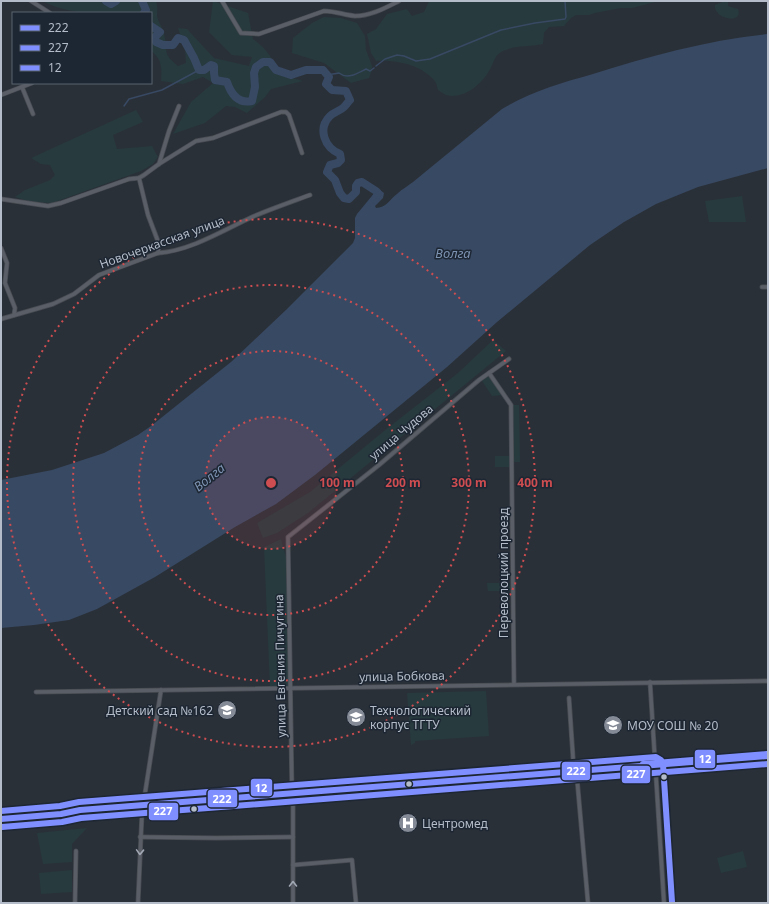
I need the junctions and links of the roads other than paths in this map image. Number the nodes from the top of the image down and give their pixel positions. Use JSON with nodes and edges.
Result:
{"nodes":[{"id":1,"x":31,"y":1,"type":"edge"},
{"id":2,"x":222,"y":1,"type":"edge"},
{"id":3,"x":399,"y":1,"type":"edge"},
{"id":4,"x":48,"y":12,"type":"edge"},
{"id":5,"x":30,"y":84,"type":"edge"},
{"id":6,"x":22,"y":87,"type":"junction"},
{"id":7,"x":1,"y":95,"type":"edge"},
{"id":8,"x":179,"y":106,"type":"dead end"},
{"id":9,"x":33,"y":114,"type":"dead end"},
{"id":10,"x":302,"y":153,"type":"dead end"},
{"id":11,"x":159,"y":164,"type":"junction"},
{"id":12,"x":139,"y":178,"type":"junction"},
{"id":13,"x":310,"y":195,"type":"dead end"},
{"id":14,"x":1,"y":199,"type":"edge"},
{"id":15,"x":1,"y":248,"type":"edge"},
{"id":16,"x":158,"y":253,"type":"junction"},
{"id":17,"x":762,"y":287,"type":"dead end"},
{"id":18,"x":768,"y":287,"type":"edge"},
{"id":19,"x":14,"y":315,"type":"junction"},
{"id":20,"x":1,"y":319,"type":"edge"},
{"id":21,"x":509,"y":359,"type":"dead end"},
{"id":22,"x":489,"y":373,"type":"junction"},
{"id":23,"x":288,"y":537,"type":"joint"},
{"id":24,"x":768,"y":680,"type":"edge"},
{"id":25,"x":650,"y":682,"type":"junction"},
{"id":26,"x":514,"y":684,"type":"junction"},
{"id":27,"x":290,"y":688,"type":"junction"},
{"id":28,"x":161,"y":690,"type":"junction"},
{"id":29,"x":36,"y":692,"type":"dead end"},
{"id":30,"x":569,"y":698,"type":"dead end"},
{"id":31,"x":768,"y":756,"type":"edge"},
{"id":32,"x":768,"y":762,"type":"edge"},
{"id":33,"x":655,"y":768,"type":"junction"},
{"id":34,"x":577,"y":773,"type":"junction"},
{"id":35,"x":294,"y":794,"type":"junction"},
{"id":36,"x":292,"y":801,"type":"junction"},
{"id":37,"x":143,"y":806,"type":"junction"},
{"id":38,"x":142,"y":813,"type":"junction"},
{"id":39,"x":61,"y":814,"type":"junction"},
{"id":40,"x":1,"y":819,"type":"edge"},
{"id":41,"x":140,"y":837,"type":"junction"},
{"id":42,"x":293,"y":837,"type":"junction"},
{"id":43,"x":76,"y":851,"type":"dead end"},
{"id":44,"x":293,"y":865,"type":"junction"},
{"id":45,"x":75,"y":903,"type":"edge"},
{"id":46,"x":138,"y":903,"type":"edge"},
{"id":47,"x":293,"y":903,"type":"edge"},
{"id":48,"x":356,"y":903,"type":"edge"},
{"id":49,"x":588,"y":903,"type":"edge"},
{"id":50,"x":664,"y":903,"type":"edge"}],
"edges":[{"from":1,"to":4,"type":"street"},
{"from":2,"to":3,"type":"street"},
{"from":5,"to":6,"type":"street"},
{"from":6,"to":7,"type":"street"},
{"from":6,"to":9,"type":"street"},
{"from":8,"to":11,"type":"street"},
{"from":10,"to":11,"type":"street"},
{"from":11,"to":12,"type":"street"},
{"from":12,"to":14,"type":"street"},
{"from":12,"to":16,"type":"street"},
{"from":13,"to":16,"type":"street","name":"Новочеркасская улица"},
{"from":15,"to":19,"type":"street"},
{"from":16,"to":19,"type":"street","name":"Новочеркасская улица"},
{"from":17,"to":18,"type":"street"},
{"from":19,"to":20,"type":"street","name":"Новочеркасская улица"},
{"from":21,"to":22,"type":"street","name":"улица Чудова"},
{"from":22,"to":23,"type":"street","name":"улица Чудова"},
{"from":22,"to":26,"type":"street","name":"Переволоцкий проезд"},
{"from":23,"to":27,"type":"street","name":"улица Евгения Пичугина"},
{"from":24,"to":25,"type":"street","name":"улица Бобкова"},
{"from":25,"to":26,"type":"street","name":"улица Бобкова"},
{"from":25,"to":33,"type":"street"},
{"from":26,"to":27,"type":"street","name":"улица Бобкова"},
{"from":27,"to":28,"type":"street","name":"улица Бобкова"},
{"from":27,"to":35,"type":"street","name":"улица Евгения Пичугина"},
{"from":28,"to":29,"type":"street","name":"улица Бобкова"},
{"from":28,"to":37,"type":"street"},
{"from":30,"to":34,"type":"street"},
{"from":31,"to":33,"type":"main road"},
{"from":32,"to":33,"type":"main road"},
{"from":33,"to":34,"type":"main road"},
{"from":33,"to":50,"type":"street"},
{"from":34,"to":35,"type":"main road"},
{"from":34,"to":36,"type":"main road"},
{"from":34,"to":49,"type":"street"},
{"from":35,"to":36,"type":"main road"},
{"from":35,"to":37,"type":"main road"},
{"from":36,"to":38,"type":"main road"},
{"from":36,"to":42,"type":"street"},
{"from":37,"to":38,"type":"street"},
{"from":37,"to":39,"type":"main road"},
{"from":38,"to":39,"type":"main road"},
{"from":38,"to":41,"type":"street"},
{"from":39,"to":40,"type":"main road"},
{"from":41,"to":42,"type":"street"},
{"from":41,"to":46,"type":"street","one_way":true},
{"from":42,"to":44,"type":"street"},
{"from":43,"to":45,"type":"street"},
{"from":47,"to":44,"type":"street","one_way":true},
{"from":44,"to":48,"type":"street"}]}
